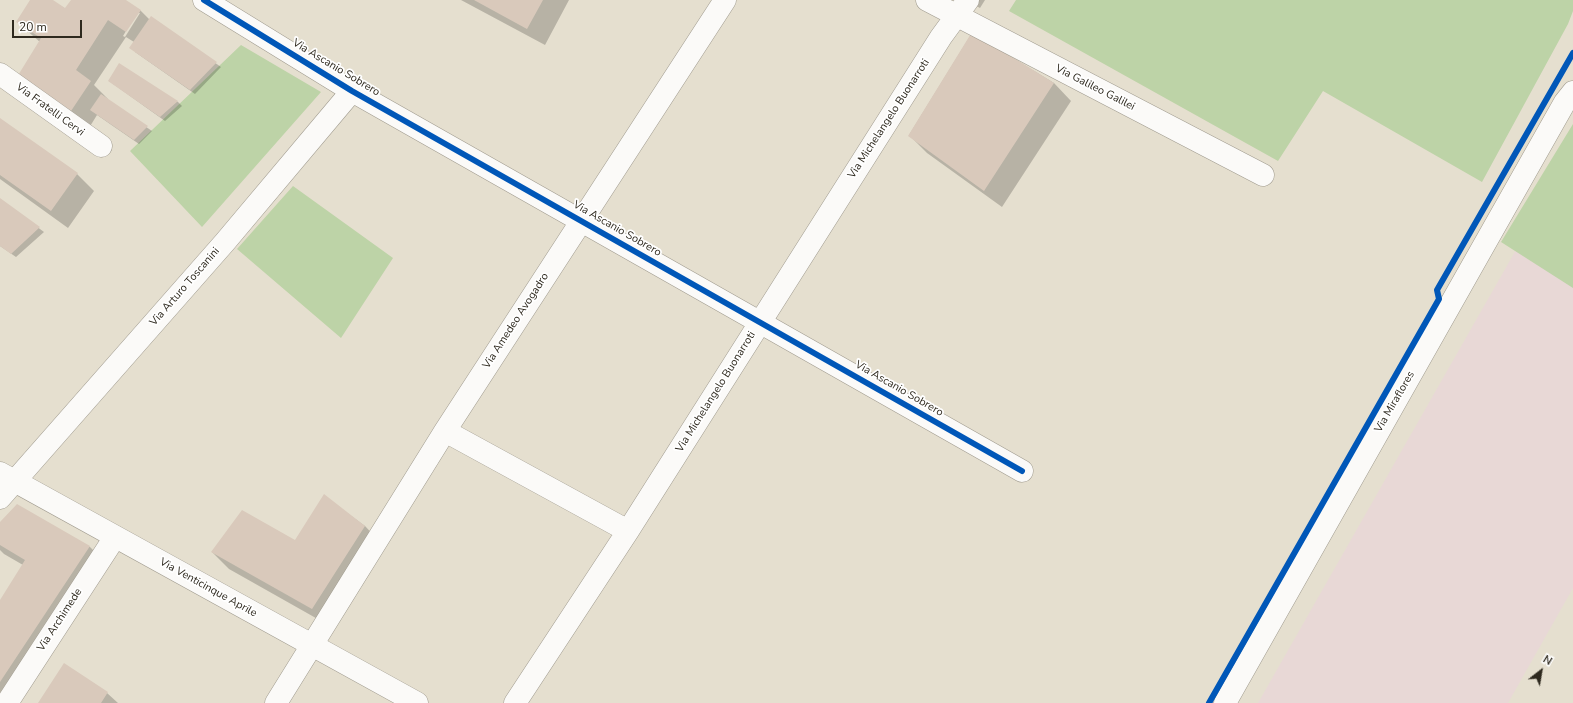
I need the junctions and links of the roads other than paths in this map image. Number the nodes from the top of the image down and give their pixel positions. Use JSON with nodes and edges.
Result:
{"nodes":[{"id":1,"x":204,"y":0,"type":"edge"},
{"id":2,"x":726,"y":0,"type":"edge"},
{"id":3,"x":928,"y":0,"type":"edge"},
{"id":4,"x":963,"y":8,"type":"edge"},
{"id":5,"x":0,"y":74,"type":"edge"},
{"id":6,"x":1573,"y":81,"type":"edge"},
{"id":7,"x":352,"y":91,"type":"junction"},
{"id":8,"x":1569,"y":97,"type":"edge"},
{"id":9,"x":101,"y":146,"type":"dead end"},
{"id":10,"x":1263,"y":175,"type":"dead end"},
{"id":11,"x":582,"y":220,"type":"junction"},
{"id":12,"x":760,"y":321,"type":"junction"},
{"id":13,"x":445,"y":431,"type":"junction"},
{"id":14,"x":1022,"y":471,"type":"dead end"},
{"id":15,"x":8,"y":477,"type":"edge"},
{"id":16,"x":0,"y":498,"type":"edge"},
{"id":17,"x":628,"y":531,"type":"junction"},
{"id":18,"x":115,"y":537,"type":"junction"},
{"id":19,"x":312,"y":646,"type":"junction"},
{"id":20,"x":7,"y":703,"type":"edge"},
{"id":21,"x":276,"y":703,"type":"edge"},
{"id":22,"x":417,"y":703,"type":"edge"},
{"id":23,"x":515,"y":703,"type":"edge"},
{"id":24,"x":1225,"y":703,"type":"edge"}],
"edges":[{"from":1,"to":7,"type":"street","name":"Via Ascanio Sobrero"},
{"from":2,"to":11,"type":"street","name":"Via Amedeo Avogadro"},
{"from":3,"to":4,"type":"street","name":"Via Galileo Galilei"},
{"from":4,"to":10,"type":"street","name":"Via Galileo Galilei"},
{"from":4,"to":12,"type":"street","name":"Via Michelangelo Buonarroti"},
{"from":5,"to":9,"type":"street","name":"Via Fratelli Cervi"},
{"from":6,"to":8,"type":"street","name":"Via Miraflores"},
{"from":7,"to":11,"type":"street","name":"Via Ascanio Sobrero"},
{"from":7,"to":15,"type":"street","name":"Via Arturo Toscanini"},
{"from":8,"to":24,"type":"street","name":"Via Miraflores"},
{"from":11,"to":12,"type":"street","name":"Via Ascanio Sobrero"},
{"from":11,"to":13,"type":"street","name":"Via Amedeo Avogadro"},
{"from":12,"to":14,"type":"street","name":"Via Ascanio Sobrero"},
{"from":12,"to":17,"type":"street","name":"Via Michelangelo Buonarroti"},
{"from":13,"to":17,"type":"street"},
{"from":13,"to":19,"type":"street","name":"Via Amedeo Avogadro"},
{"from":15,"to":16,"type":"street","name":"Via Arturo Toscanini"},
{"from":15,"to":18,"type":"street","name":"Via Venticinque Aprile"},
{"from":17,"to":23,"type":"street","name":"Via Michelangelo Buonarroti"},
{"from":18,"to":19,"type":"street","name":"Via Venticinque Aprile"},
{"from":18,"to":20,"type":"street","name":"Via Archimede"},
{"from":19,"to":21,"type":"street","name":"Via Amedeo Avogadro"},
{"from":19,"to":22,"type":"street","name":"Via Venticinque Aprile"}]}
